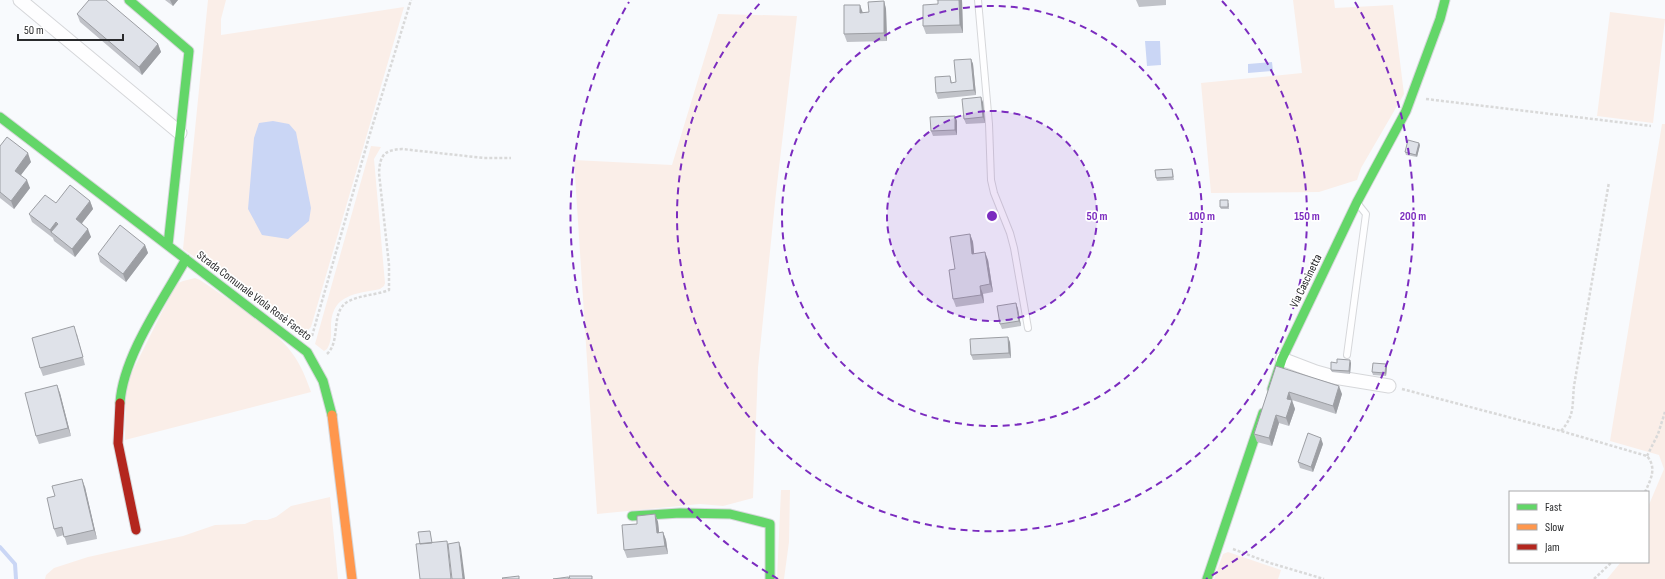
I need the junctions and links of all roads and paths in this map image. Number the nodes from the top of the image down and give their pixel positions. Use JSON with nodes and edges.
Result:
{"nodes":[{"id":1,"x":20,"y":0,"type":"edge"},
{"id":2,"x":129,"y":0,"type":"edge"},
{"id":3,"x":411,"y":0,"type":"edge"},
{"id":4,"x":978,"y":0,"type":"edge"},
{"id":5,"x":1445,"y":0,"type":"edge"},
{"id":6,"x":1411,"y":98,"type":"junction"},
{"id":7,"x":0,"y":117,"type":"edge"},
{"id":8,"x":1651,"y":126,"type":"dead end"},
{"id":9,"x":180,"y":133,"type":"junction"},
{"id":10,"x":511,"y":158,"type":"dead end"},
{"id":11,"x":1609,"y":182,"type":"dead end"},
{"id":12,"x":1357,"y":202,"type":"junction"},
{"id":13,"x":168,"y":246,"type":"junction"},
{"id":14,"x":186,"y":259,"type":"junction"},
{"id":15,"x":1028,"y":328,"type":"dead end"},
{"id":16,"x":307,"y":352,"type":"junction"},
{"id":17,"x":1347,"y":355,"type":"dead end"},
{"id":18,"x":1282,"y":359,"type":"junction"},
{"id":19,"x":316,"y":364,"type":"junction"},
{"id":20,"x":1389,"y":386,"type":"joint"},
{"id":21,"x":1665,"y":412,"type":"edge"},
{"id":22,"x":1561,"y":431,"type":"junction"},
{"id":23,"x":1647,"y":456,"type":"junction"},
{"id":24,"x":1645,"y":491,"type":"edge"},
{"id":25,"x":632,"y":516,"type":"dead end"},
{"id":26,"x":136,"y":530,"type":"dead end"},
{"id":27,"x":1220,"y":544,"type":"junction"},
{"id":28,"x":1611,"y":563,"type":"edge"},
{"id":29,"x":352,"y":579,"type":"edge"},
{"id":30,"x":770,"y":579,"type":"edge"},
{"id":31,"x":1207,"y":579,"type":"edge"},
{"id":32,"x":1324,"y":579,"type":"edge"},
{"id":33,"x":1594,"y":579,"type":"edge"}],
"edges":[{"from":1,"to":9,"type":"street"},
{"from":2,"to":9,"type":"street"},
{"from":3,"to":16,"type":"path"},
{"from":4,"to":15,"type":"lane"},
{"from":5,"to":6,"type":"street","name":"Via Cascinetta"},
{"from":6,"to":8,"type":"path"},
{"from":6,"to":12,"type":"street","name":"Via Cascinetta"},
{"from":7,"to":13,"type":"street","name":"Strada Comunale Viola Rosè Faceto"},
{"from":9,"to":13,"type":"street"},
{"from":10,"to":19,"type":"path"},
{"from":11,"to":22,"type":"path"},
{"from":12,"to":17,"type":"lane"},
{"from":12,"to":18,"type":"street","name":"Via Cascinetta"},
{"from":13,"to":14,"type":"street","name":"Strada Comunale Viola Rosè Faceto"},
{"from":14,"to":16,"type":"street","name":"Strada Comunale Viola Rosè Faceto"},
{"from":14,"to":26,"type":"street"},
{"from":16,"to":19,"type":"street","name":"Strada Comunale Viola Rosè Faceto"},
{"from":18,"to":20,"type":"street"},
{"from":18,"to":27,"type":"street","name":"Via Cascinetta"},
{"from":19,"to":29,"type":"street","name":"Strada Comunale Viola Rosè Faceto"},
{"from":20,"to":22,"type":"path"},
{"from":21,"to":23,"type":"path"},
{"from":22,"to":23,"type":"path"},
{"from":23,"to":24,"type":"path"},
{"from":25,"to":30,"type":"street"},
{"from":27,"to":31,"type":"street","name":"Via Cascinetta"},
{"from":27,"to":32,"type":"path"},
{"from":28,"to":33,"type":"path"}]}
